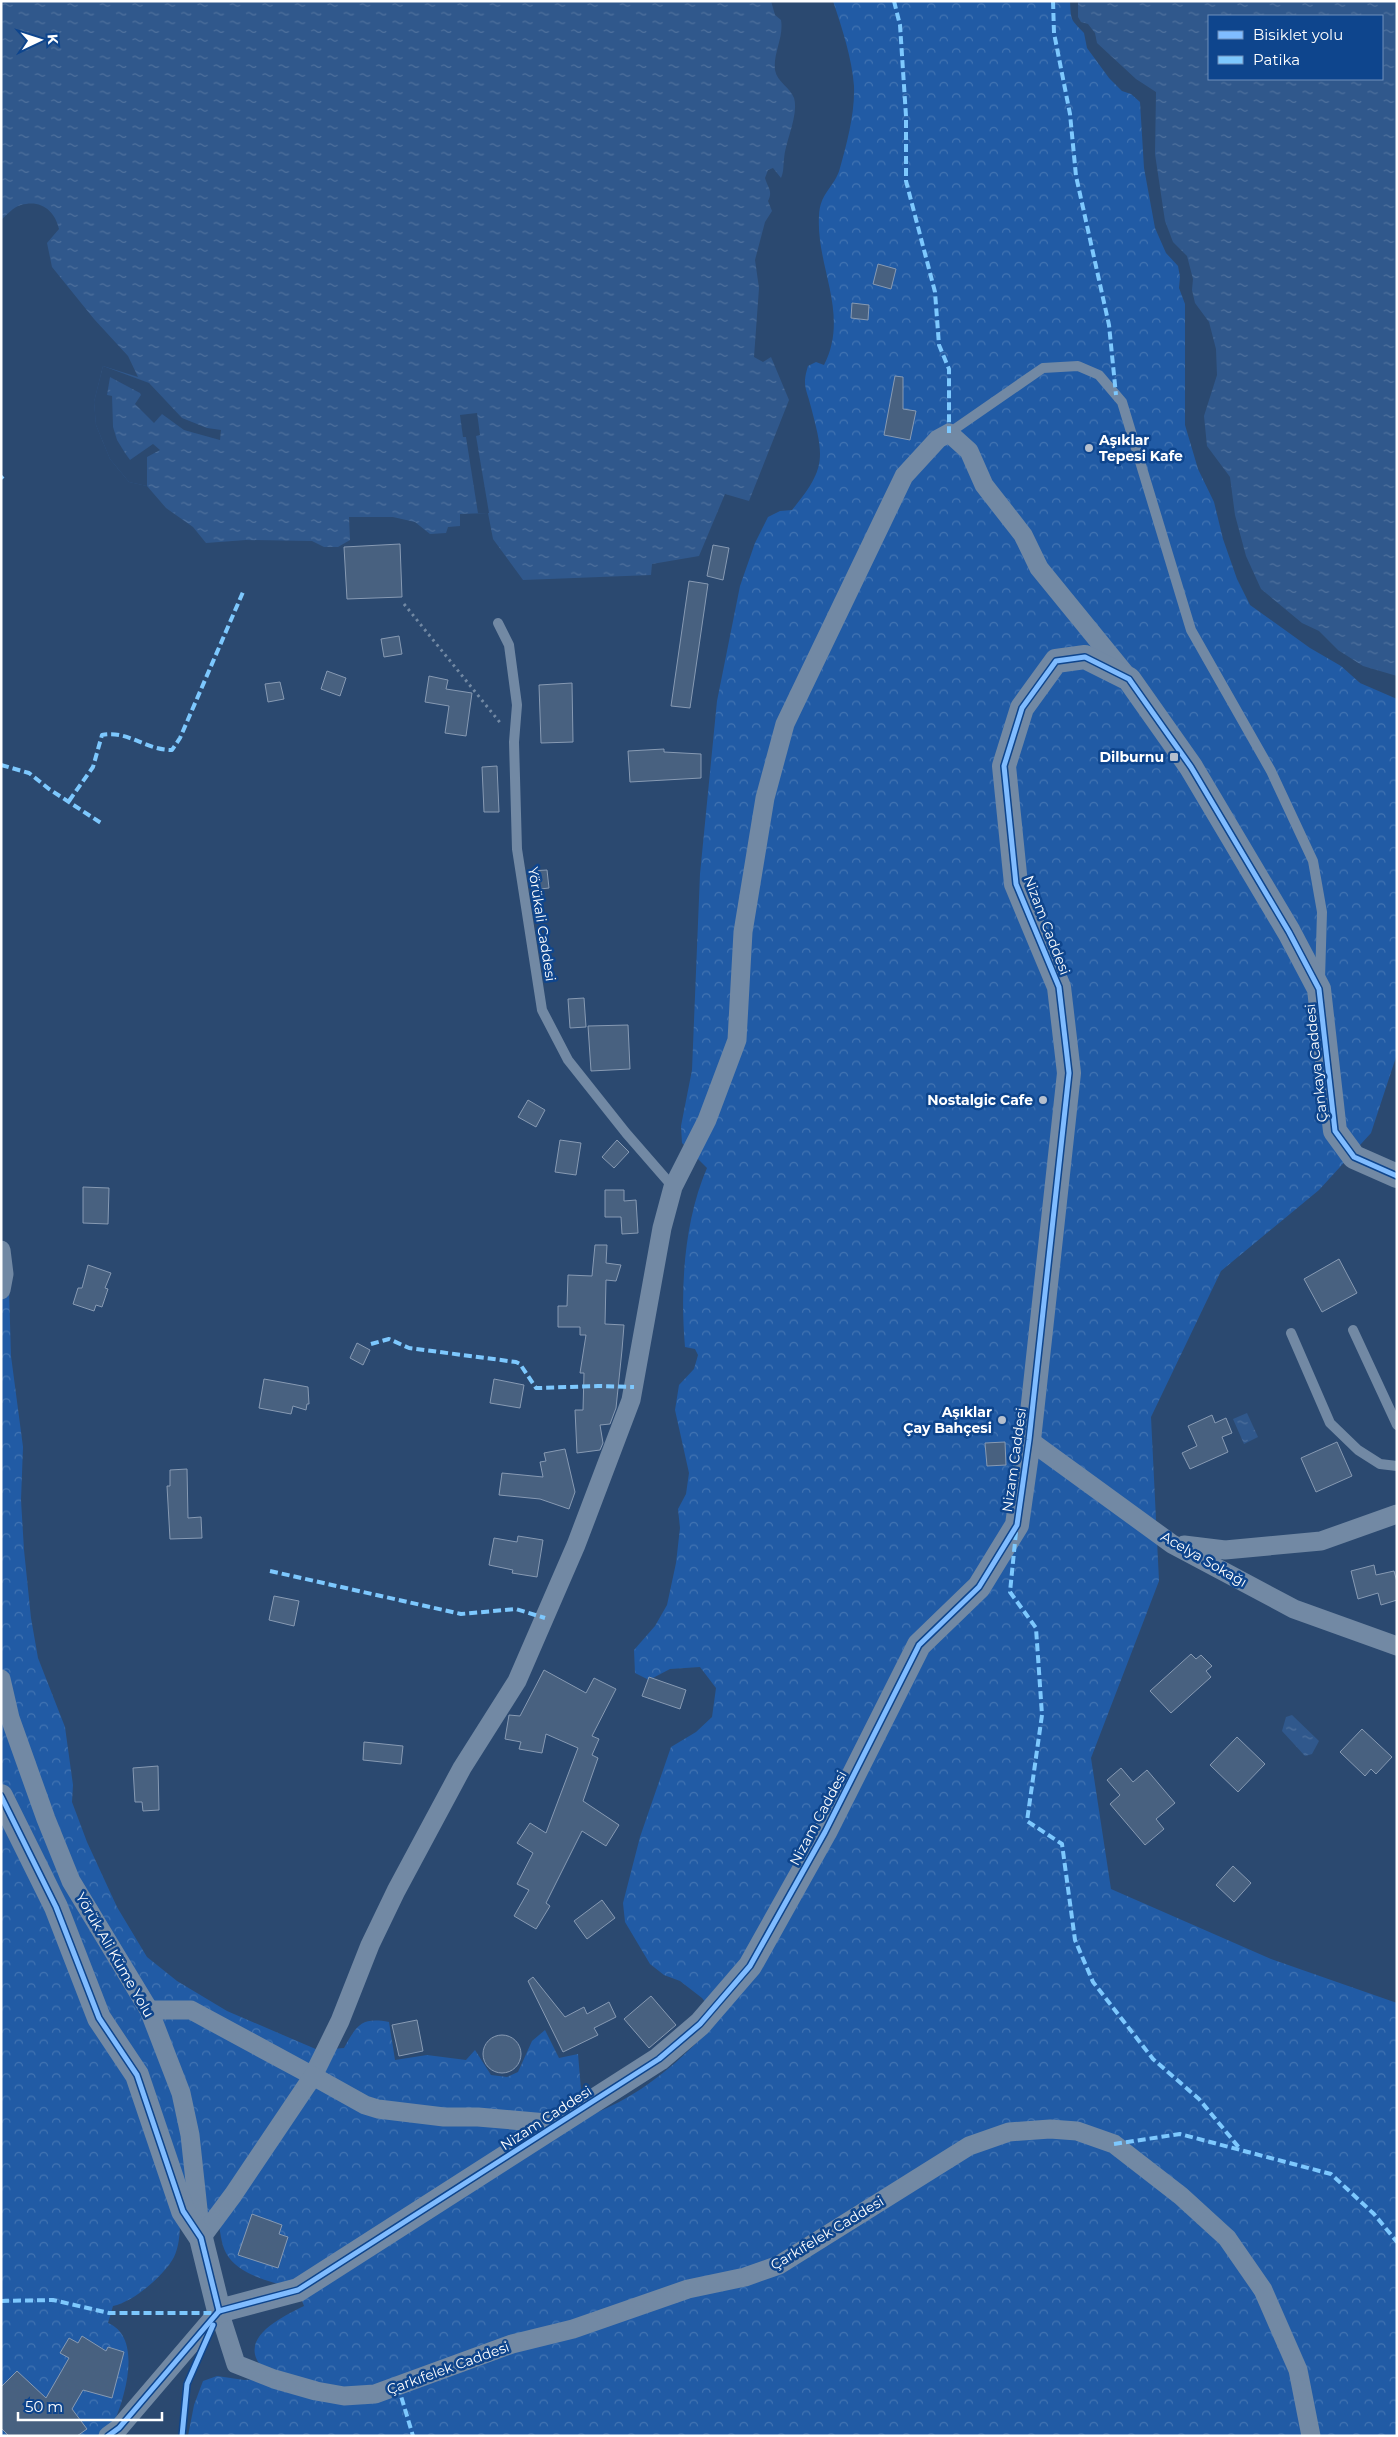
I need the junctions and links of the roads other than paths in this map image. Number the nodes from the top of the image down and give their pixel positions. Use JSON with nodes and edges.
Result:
{"nodes":[{"id":1,"x":949,"y":433,"type":"junction"},
{"id":2,"x":498,"y":623,"type":"dead end"},
{"id":3,"x":1129,"y":679,"type":"junction"},
{"id":4,"x":1191,"y":767,"type":"joint"},
{"id":5,"x":1319,"y":989,"type":"junction"},
{"id":6,"x":1397,"y":1176,"type":"edge"},
{"id":7,"x":673,"y":1187,"type":"junction"},
{"id":8,"x":1,"y":1250,"type":"edge"},
{"id":9,"x":1,"y":1290,"type":"edge"},
{"id":10,"x":1353,"y":1330,"type":"dead end"},
{"id":11,"x":1291,"y":1333,"type":"dead end"},
{"id":12,"x":1397,"y":1425,"type":"edge"},
{"id":13,"x":1029,"y":1440,"type":"junction"},
{"id":14,"x":1397,"y":1466,"type":"edge"},
{"id":15,"x":1397,"y":1514,"type":"edge"},
{"id":16,"x":1172,"y":1544,"type":"junction"},
{"id":17,"x":1397,"y":1646,"type":"edge"},
{"id":18,"x":1,"y":1679,"type":"edge"},
{"id":19,"x":1,"y":1796,"type":"edge"},
{"id":20,"x":149,"y":2010,"type":"junction"},
{"id":21,"x":313,"y":2076,"type":"junction"},
{"id":22,"x":558,"y":2124,"type":"junction"},
{"id":23,"x":201,"y":2238,"type":"junction"},
{"id":24,"x":219,"y":2311,"type":"junction"},
{"id":25,"x":108,"y":2436,"type":"edge"},
{"id":26,"x":1311,"y":2436,"type":"edge"}],
"edges":[{"from":1,"to":3,"type":"street"},
{"from":1,"to":5,"type":"lane"},
{"from":1,"to":7,"type":"street"},
{"from":2,"to":7,"type":"lane","name":"Yörükali Caddesi"},
{"from":3,"to":4,"type":"street","name":"Nizam Caddesi"},
{"from":3,"to":13,"type":"street","name":"Nizam Caddesi"},
{"from":4,"to":5,"type":"street","name":"Çankaya Caddesi"},
{"from":5,"to":6,"type":"street","name":"Çankaya Caddesi"},
{"from":7,"to":21,"type":"street"},
{"from":8,"to":9,"type":"street"},
{"from":10,"to":12,"type":"lane"},
{"from":11,"to":14,"type":"lane"},
{"from":13,"to":16,"type":"street","name":"Acelya Sokağı"},
{"from":13,"to":22,"type":"street","name":"Nizam Caddesi"},
{"from":15,"to":16,"type":"street"},
{"from":16,"to":17,"type":"street","name":"Acelya Sokağı"},
{"from":18,"to":20,"type":"street","name":"Yörük Ali Küme Yolu"},
{"from":19,"to":23,"type":"street"},
{"from":20,"to":21,"type":"street"},
{"from":20,"to":23,"type":"street","name":"Yörük Ali Küme Yolu"},
{"from":21,"to":22,"type":"street"},
{"from":21,"to":23,"type":"street"},
{"from":22,"to":24,"type":"street","name":"Nizam Caddesi"},
{"from":23,"to":24,"type":"street"},
{"from":24,"to":25,"type":"street"},
{"from":24,"to":26,"type":"street","name":"Çarkıfelek Caddesi"}]}
